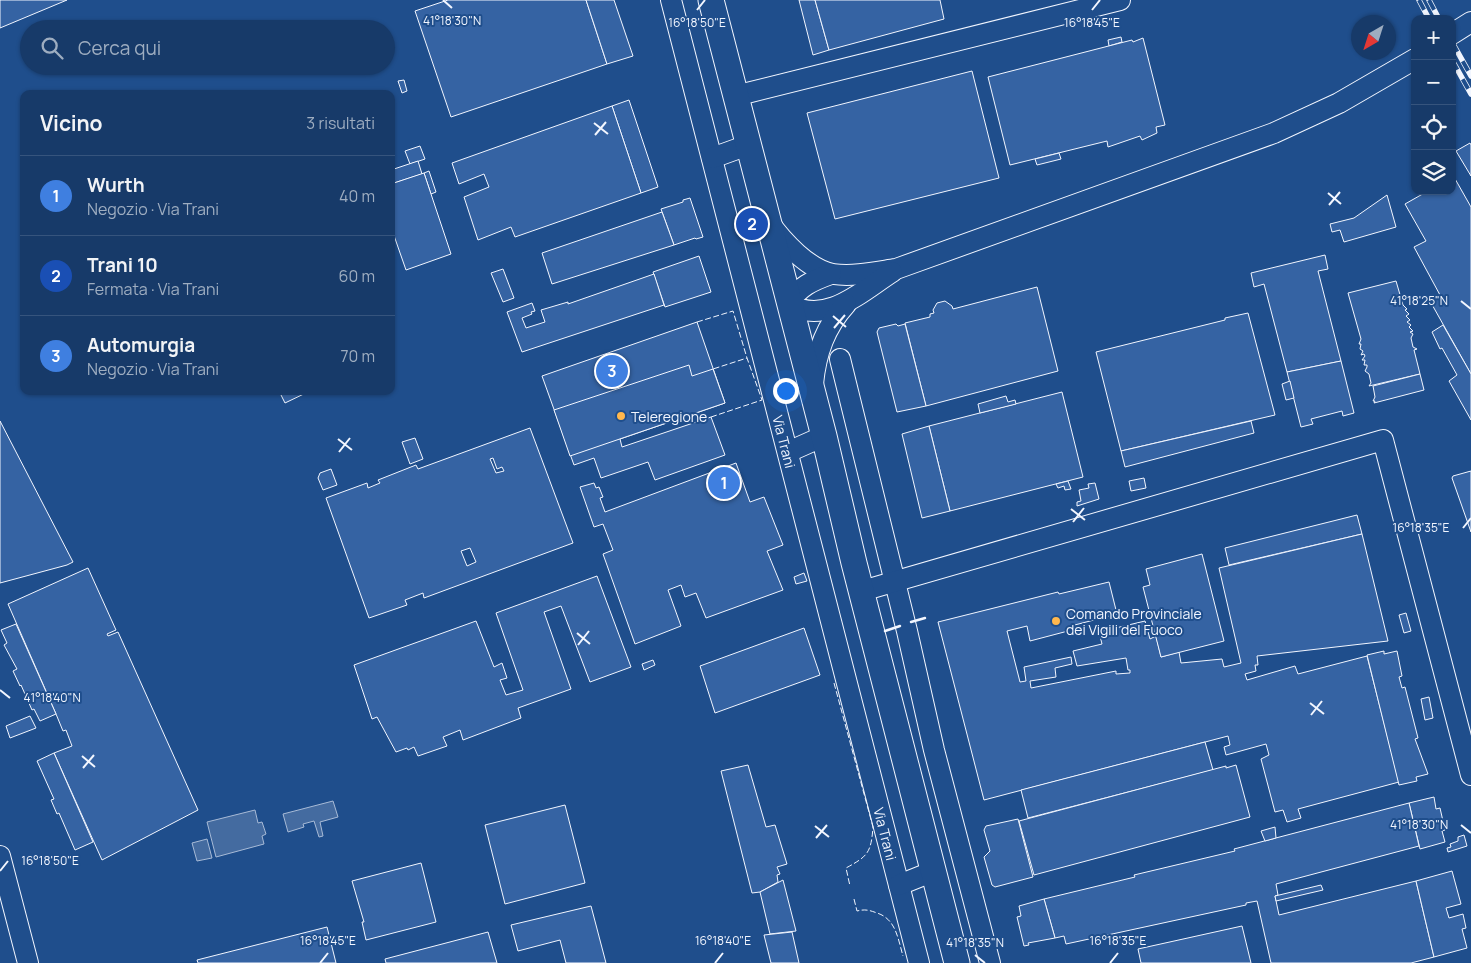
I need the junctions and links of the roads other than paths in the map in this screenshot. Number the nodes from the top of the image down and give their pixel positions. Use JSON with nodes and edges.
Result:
{"nodes":[{"id":1,"x":671,"y":0,"type":"edge"},
{"id":2,"x":711,"y":0,"type":"edge"},
{"id":3,"x":1120,"y":0,"type":"edge"},
{"id":4,"x":1471,"y":22,"type":"edge"},
{"id":5,"x":1456,"y":31,"type":"edge"},
{"id":6,"x":1412,"y":60,"type":"edge"},
{"id":7,"x":735,"y":96,"type":"junction"},
{"id":8,"x":748,"y":145,"type":"junction"},
{"id":9,"x":712,"y":158,"type":"junction"},
{"id":10,"x":766,"y":217,"type":"junction"},
{"id":11,"x":896,"y":269,"type":"junction"},
{"id":12,"x":832,"y":274,"type":"junction"},
{"id":13,"x":853,"y":296,"type":"junction"},
{"id":14,"x":789,"y":304,"type":"junction"},
{"id":15,"x":840,"y":359,"type":"dead end"},
{"id":16,"x":812,"y":391,"type":"junction"},
{"id":17,"x":824,"y":436,"type":"junction"},
{"id":18,"x":788,"y":452,"type":"junction"},
{"id":19,"x":895,"y":582,"type":"junction"},
{"id":20,"x":862,"y":592,"type":"junction"},
{"id":21,"x":1471,"y":775,"type":"edge"},
{"id":22,"x":0,"y":856,"type":"edge"},
{"id":23,"x":934,"y":871,"type":"junction"},
{"id":24,"x":899,"y":884,"type":"junction"},
{"id":25,"x":979,"y":922,"type":"junction"},
{"id":26,"x":950,"y":933,"type":"junction"},
{"id":27,"x":28,"y":963,"type":"edge"},
{"id":28,"x":919,"y":963,"type":"edge"},
{"id":29,"x":957,"y":963,"type":"edge"},
{"id":30,"x":990,"y":963,"type":"edge"}],
"edges":[{"from":1,"to":9,"type":"street","name":"Via Trani"},
{"from":2,"to":7,"type":"main road"},
{"from":3,"to":7,"type":"street"},
{"from":4,"to":5,"type":"street"},
{"from":6,"to":11,"type":"street"},
{"from":7,"to":8,"type":"main road"},
{"from":8,"to":9,"type":"street"},
{"from":8,"to":10,"type":"main road"},
{"from":9,"to":18,"type":"street","name":"Via Trani"},
{"from":10,"to":12,"type":"street"},
{"from":10,"to":14,"type":"main road"},
{"from":11,"to":12,"type":"street"},
{"from":11,"to":13,"type":"street"},
{"from":12,"to":14,"type":"street"},
{"from":13,"to":14,"type":"street"},
{"from":13,"to":16,"type":"street"},
{"from":14,"to":16,"type":"main road"},
{"from":15,"to":19,"type":"street"},
{"from":16,"to":17,"type":"main road"},
{"from":17,"to":18,"type":"street"},
{"from":17,"to":20,"type":"main road"},
{"from":18,"to":24,"type":"street","name":"Via Trani"},
{"from":19,"to":20,"type":"street"},
{"from":19,"to":21,"type":"street"},
{"from":19,"to":25,"type":"street"},
{"from":20,"to":23,"type":"main road"},
{"from":22,"to":27,"type":"street"},
{"from":23,"to":24,"type":"street"},
{"from":23,"to":26,"type":"main road"},
{"from":24,"to":28,"type":"street","name":"Via Trani"},
{"from":25,"to":26,"type":"street"},
{"from":25,"to":30,"type":"street"},
{"from":26,"to":29,"type":"main road"}]}
